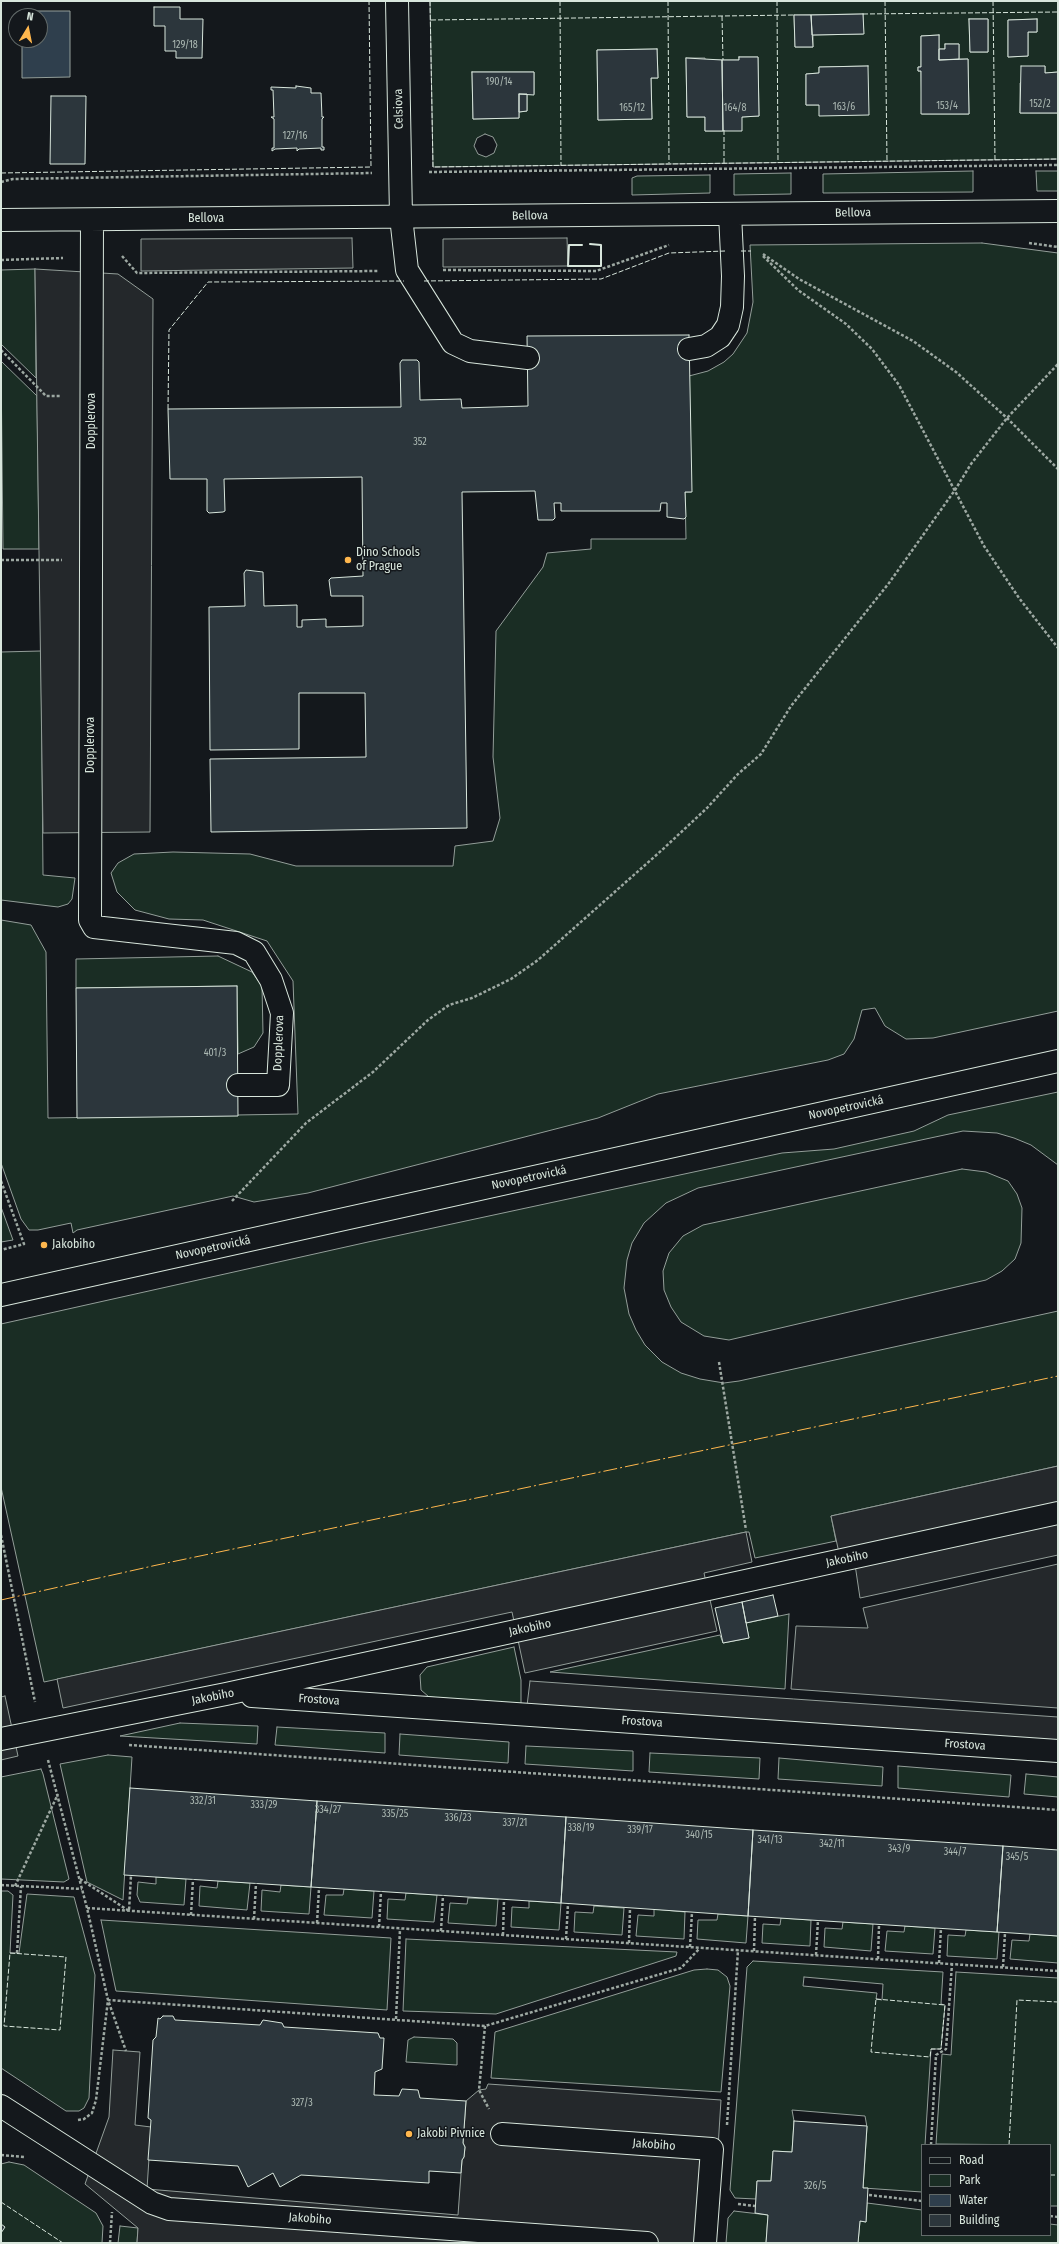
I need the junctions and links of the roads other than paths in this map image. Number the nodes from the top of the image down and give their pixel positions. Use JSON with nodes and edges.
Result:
{"nodes":[{"id":1,"x":397,"y":1,"type":"edge"},
{"id":2,"x":1058,"y":211,"type":"edge"},
{"id":3,"x":730,"y":214,"type":"junction"},
{"id":4,"x":401,"y":218,"type":"junction"},
{"id":5,"x":1,"y":220,"type":"edge"},
{"id":6,"x":92,"y":220,"type":"junction"},
{"id":7,"x":689,"y":349,"type":"dead end"},
{"id":8,"x":528,"y":358,"type":"dead end"},
{"id":9,"x":1058,"y":1061,"type":"edge"},
{"id":10,"x":238,"y":1085,"type":"dead end"},
{"id":11,"x":1,"y":1295,"type":"edge"},
{"id":12,"x":1058,"y":1513,"type":"edge"},
{"id":13,"x":226,"y":1694,"type":"junction"},
{"id":14,"x":1,"y":1738,"type":"edge"},
{"id":15,"x":1058,"y":1751,"type":"edge"},
{"id":16,"x":1,"y":2106,"type":"edge"},
{"id":17,"x":502,"y":2134,"type":"road end"},
{"id":18,"x":647,"y":2243,"type":"edge"},
{"id":19,"x":705,"y":2243,"type":"edge"}],
"edges":[{"from":1,"to":4,"type":"street","name":"Celsiova"},
{"from":2,"to":3,"type":"street","name":"Bellova"},
{"from":3,"to":4,"type":"street","name":"Bellova"},
{"from":3,"to":7,"type":"street"},
{"from":4,"to":6,"type":"street","name":"Bellova"},
{"from":4,"to":8,"type":"street","name":"Celsiova"},
{"from":5,"to":6,"type":"street","name":"Bellova"},
{"from":6,"to":10,"type":"street","name":"Dopplerova"},
{"from":9,"to":11,"type":"street","name":"Novopetrovická"},
{"from":12,"to":13,"type":"street","name":"Jakobiho"},
{"from":13,"to":14,"type":"street","name":"Jakobiho"},
{"from":13,"to":15,"type":"street","name":"Frostova"},
{"from":16,"to":18,"type":"street","name":"Jakobiho"},
{"from":17,"to":19,"type":"street","name":"Jakobiho"}]}
